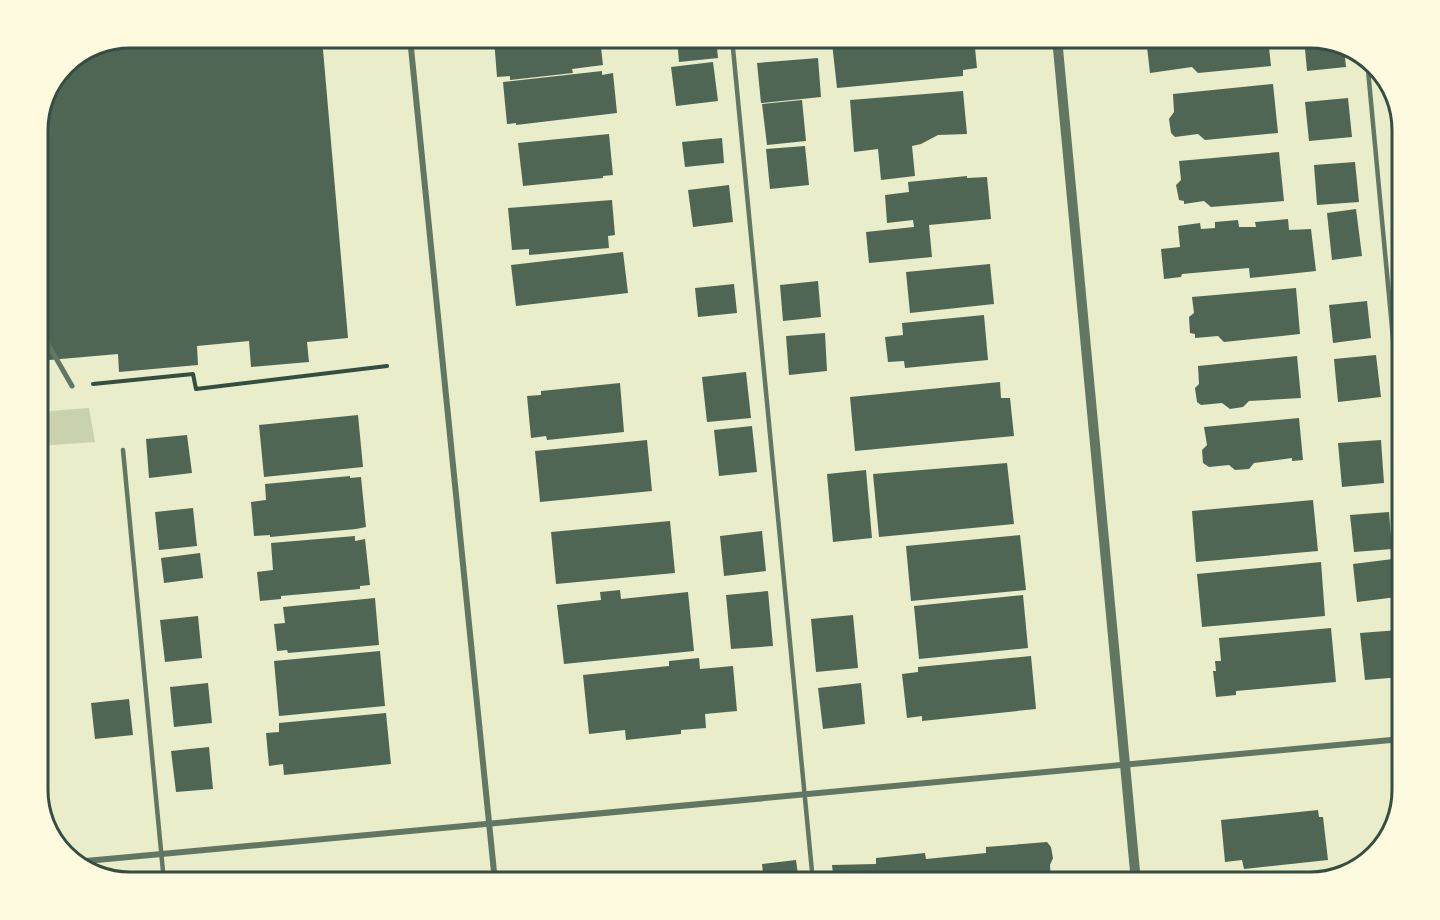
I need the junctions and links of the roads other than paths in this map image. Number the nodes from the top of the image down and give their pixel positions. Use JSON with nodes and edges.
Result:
{"nodes":[{"id":1,"x":411,"y":48,"type":"edge"},
{"id":2,"x":733,"y":48,"type":"edge"},
{"id":3,"x":1058,"y":48,"type":"edge"},
{"id":4,"x":1368,"y":72,"type":"edge"},
{"id":5,"x":1392,"y":328,"type":"edge"},
{"id":6,"x":48,"y":344,"type":"edge"},
{"id":7,"x":72,"y":386,"type":"road end"},
{"id":8,"x":123,"y":450,"type":"dead end"},
{"id":9,"x":1392,"y":740,"type":"edge"},
{"id":10,"x":1125,"y":764,"type":"junction"},
{"id":11,"x":804,"y":794,"type":"junction"},
{"id":12,"x":490,"y":823,"type":"junction"},
{"id":13,"x":161,"y":854,"type":"junction"},
{"id":14,"x":89,"y":861,"type":"edge"},
{"id":15,"x":163,"y":872,"type":"edge"},
{"id":16,"x":494,"y":872,"type":"edge"},
{"id":17,"x":812,"y":872,"type":"edge"},
{"id":18,"x":1135,"y":872,"type":"edge"}],
"edges":[{"from":1,"to":12,"type":"street"},
{"from":2,"to":11,"type":"lane"},
{"from":3,"to":10,"type":"street"},
{"from":4,"to":5,"type":"lane"},
{"from":6,"to":7,"type":"street"},
{"from":8,"to":13,"type":"lane"},
{"from":9,"to":10,"type":"street"},
{"from":10,"to":11,"type":"street"},
{"from":10,"to":18,"type":"street"},
{"from":11,"to":12,"type":"street"},
{"from":11,"to":17,"type":"lane"},
{"from":12,"to":13,"type":"street"},
{"from":12,"to":16,"type":"street"},
{"from":13,"to":14,"type":"street"},
{"from":13,"to":15,"type":"lane"}]}
